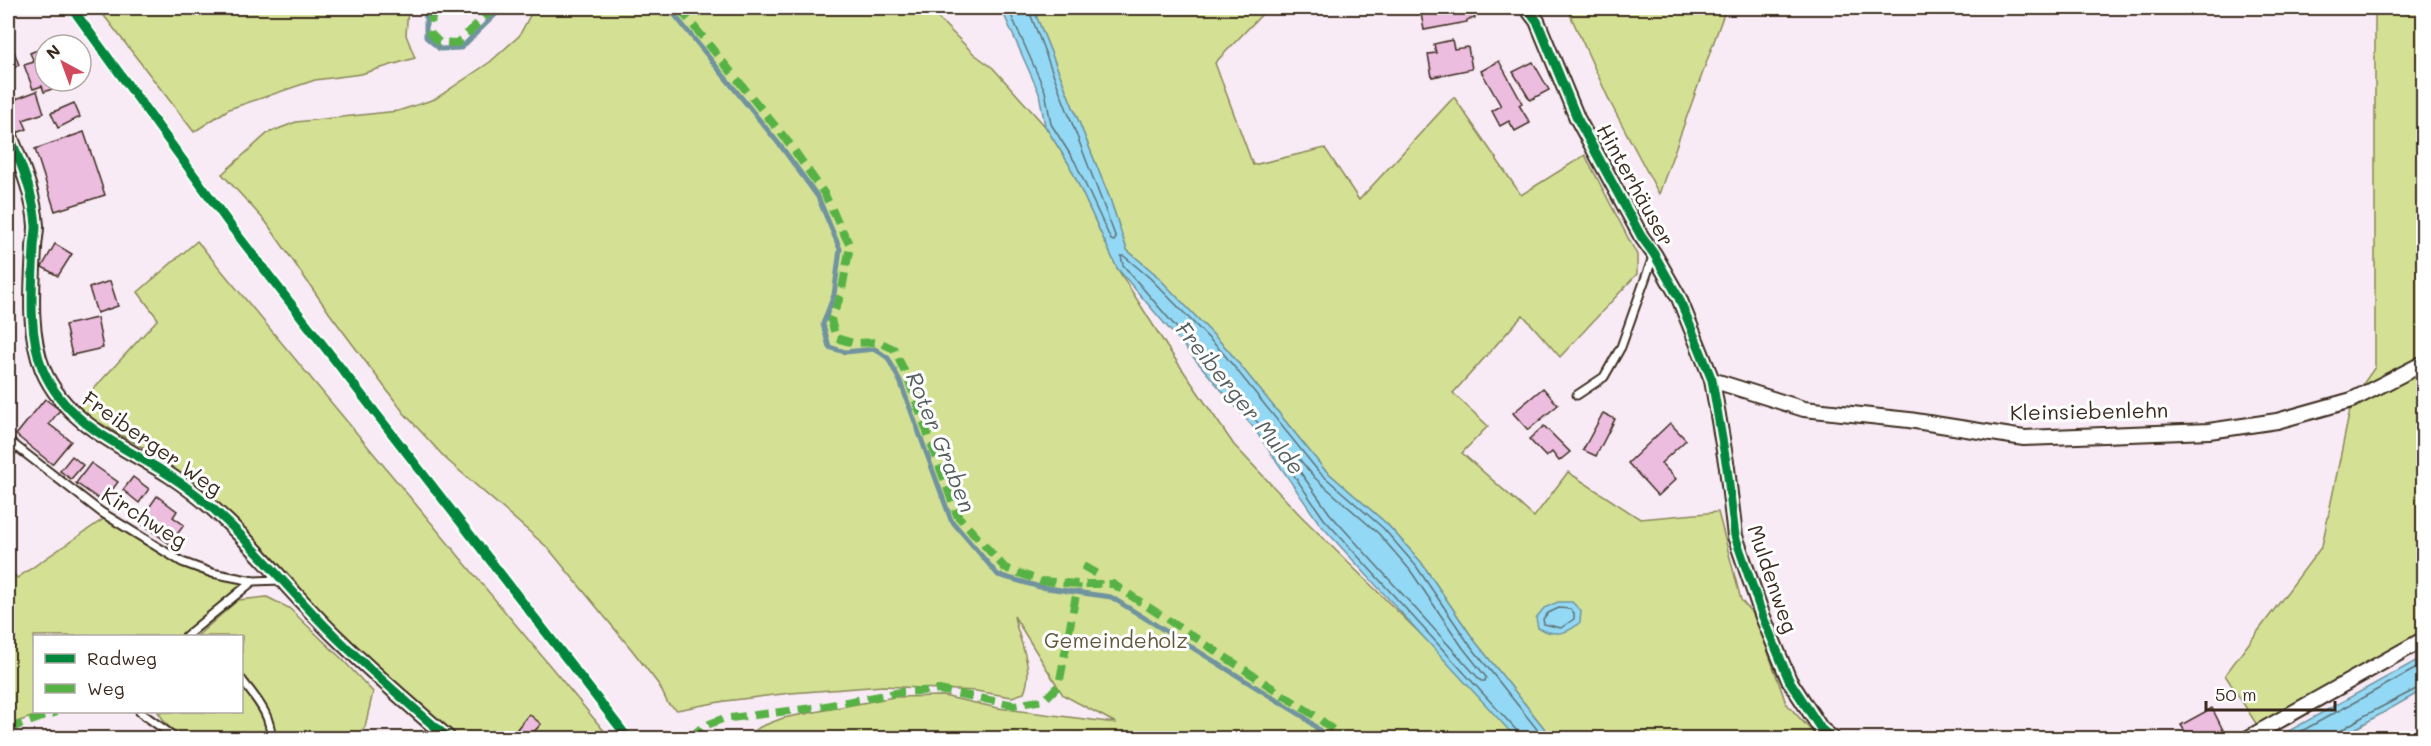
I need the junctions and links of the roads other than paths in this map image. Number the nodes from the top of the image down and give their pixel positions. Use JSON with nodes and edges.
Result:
{"nodes":[{"id":1,"x":1527,"y":8,"type":"edge"},
{"id":2,"x":8,"y":131,"type":"edge"},
{"id":3,"x":1654,"y":254,"type":"junction"},
{"id":4,"x":2424,"y":363,"type":"edge"},
{"id":5,"x":1712,"y":380,"type":"junction"},
{"id":6,"x":1577,"y":395,"type":"dead end"},
{"id":7,"x":8,"y":440,"type":"edge"},
{"id":8,"x":16,"y":447,"type":"junction"},
{"id":9,"x":8,"y":454,"type":"edge"},
{"id":10,"x":281,"y":580,"type":"junction"},
{"id":11,"x":252,"y":581,"type":"junction"},
{"id":12,"x":187,"y":635,"type":"edge"},
{"id":13,"x":2424,"y":639,"type":"edge"},
{"id":14,"x":243,"y":681,"type":"edge"},
{"id":15,"x":143,"y":713,"type":"edge"},
{"id":16,"x":176,"y":738,"type":"edge"},
{"id":17,"x":271,"y":738,"type":"edge"},
{"id":18,"x":448,"y":738,"type":"edge"},
{"id":19,"x":1832,"y":738,"type":"edge"},
{"id":20,"x":2248,"y":738,"type":"edge"}],
"edges":[{"from":1,"to":3,"type":"street","name":"Hinterhäuser"},
{"from":2,"to":10,"type":"street","name":"Freiberger Weg"},
{"from":3,"to":5,"type":"street","name":"Hinterhäuser"},
{"from":3,"to":6,"type":"lane"},
{"from":4,"to":5,"type":"street","name":"Kleinsiebenlehn"},
{"from":5,"to":19,"type":"street","name":"Muldenweg"},
{"from":7,"to":8,"type":"lane","name":"Kirchweg"},
{"from":8,"to":9,"type":"lane"},
{"from":8,"to":11,"type":"lane","name":"Kirchweg"},
{"from":10,"to":11,"type":"lane","name":"Kirchweg"},
{"from":10,"to":18,"type":"street","name":"Freiberger Weg"},
{"from":11,"to":12,"type":"lane"},
{"from":13,"to":20,"type":"street"},
{"from":14,"to":17,"type":"lane"},
{"from":15,"to":16,"type":"lane"}]}
